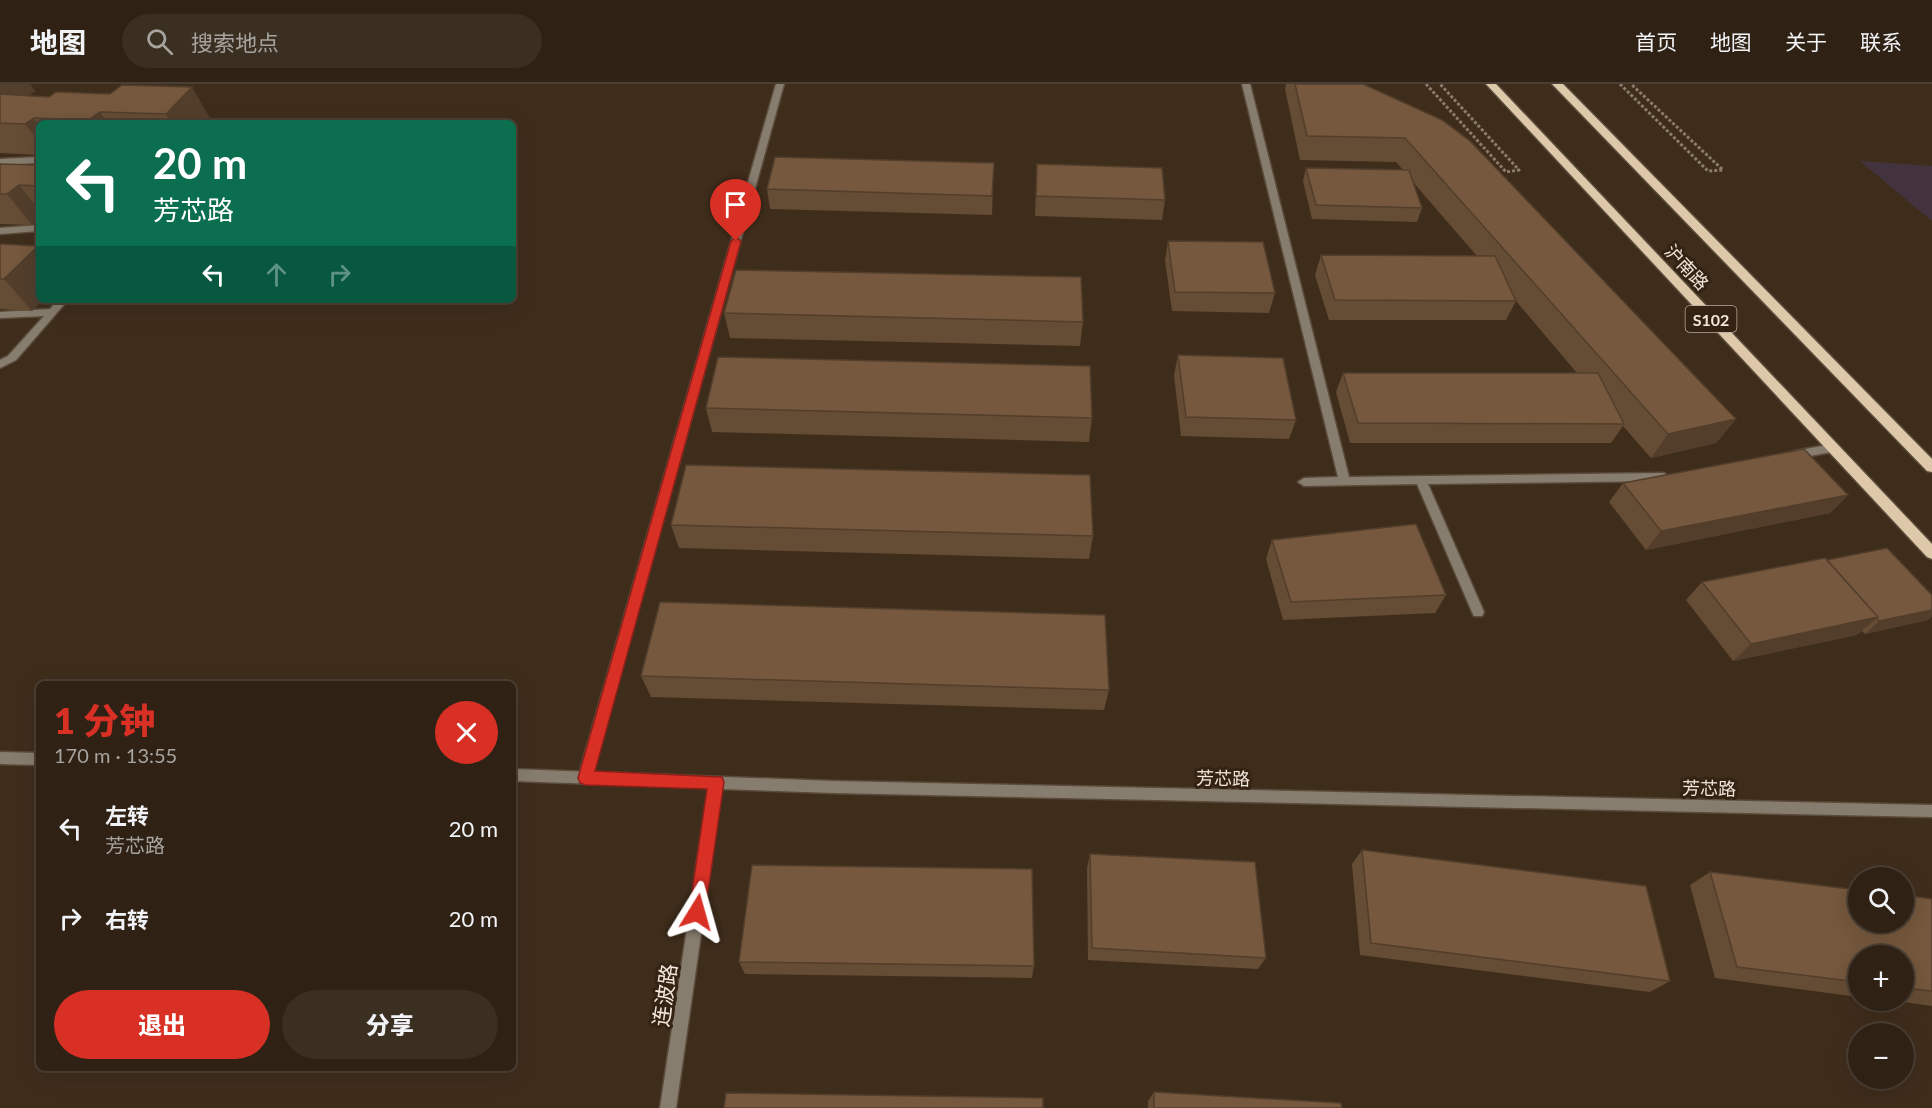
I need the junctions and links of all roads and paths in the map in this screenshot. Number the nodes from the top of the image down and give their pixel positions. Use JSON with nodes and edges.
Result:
{"nodes":[{"id":1,"x":780,"y":84,"type":"edge"},
{"id":2,"x":1246,"y":84,"type":"edge"},
{"id":3,"x":1426,"y":84,"type":"edge"},
{"id":4,"x":1440,"y":84,"type":"edge"},
{"id":5,"x":1491,"y":84,"type":"edge"},
{"id":6,"x":1557,"y":84,"type":"edge"},
{"id":7,"x":1620,"y":84,"type":"edge"},
{"id":8,"x":1631,"y":84,"type":"edge"},
{"id":9,"x":36,"y":160,"type":"edge"},
{"id":10,"x":0,"y":162,"type":"edge"},
{"id":11,"x":36,"y":228,"type":"edge"},
{"id":12,"x":0,"y":231,"type":"edge"},
{"id":13,"x":60,"y":303,"type":"edge"},
{"id":14,"x":52,"y":312,"type":"junction"},
{"id":15,"x":0,"y":315,"type":"edge"},
{"id":16,"x":0,"y":365,"type":"edge"},
{"id":17,"x":1833,"y":448,"type":"junction"},
{"id":18,"x":1785,"y":456,"type":"edge"},
{"id":19,"x":1931,"y":465,"type":"edge"},
{"id":20,"x":1679,"y":474,"type":"edge"},
{"id":21,"x":1421,"y":480,"type":"junction"},
{"id":22,"x":1345,"y":481,"type":"junction"},
{"id":23,"x":1304,"y":482,"type":"dead end"},
{"id":24,"x":1932,"y":553,"type":"edge"},
{"id":25,"x":1478,"y":612,"type":"dead end"},
{"id":26,"x":0,"y":758,"type":"edge"},
{"id":27,"x":36,"y":759,"type":"edge"},
{"id":28,"x":516,"y":775,"type":"edge"},
{"id":29,"x":585,"y":778,"type":"junction"},
{"id":30,"x":716,"y":782,"type":"junction"},
{"id":31,"x":1932,"y":811,"type":"edge"},
{"id":32,"x":668,"y":1108,"type":"edge"}],
"edges":[{"from":1,"to":29,"type":"street"},
{"from":2,"to":22,"type":"street"},
{"from":3,"to":4,"type":"path"},
{"from":5,"to":17,"type":"main road","name":"沪南路","number":"S102"},
{"from":6,"to":19,"type":"main road","name":"沪南路","number":"S102"},
{"from":7,"to":8,"type":"path"},
{"from":9,"to":10,"type":"street"},
{"from":11,"to":12,"type":"street"},
{"from":13,"to":14,"type":"street"},
{"from":14,"to":15,"type":"street"},
{"from":14,"to":16,"type":"street"},
{"from":17,"to":18,"type":"street"},
{"from":17,"to":24,"type":"main road","name":"沪南路","number":"S102"},
{"from":20,"to":21,"type":"street"},
{"from":21,"to":22,"type":"street"},
{"from":21,"to":25,"type":"street"},
{"from":22,"to":23,"type":"street"},
{"from":26,"to":27,"type":"street"},
{"from":28,"to":29,"type":"street","name":"芳芯路"},
{"from":29,"to":30,"type":"street","name":"芳芯路"},
{"from":30,"to":31,"type":"street","name":"芳芯路"},
{"from":30,"to":32,"type":"street","name":"连波路"}]}
